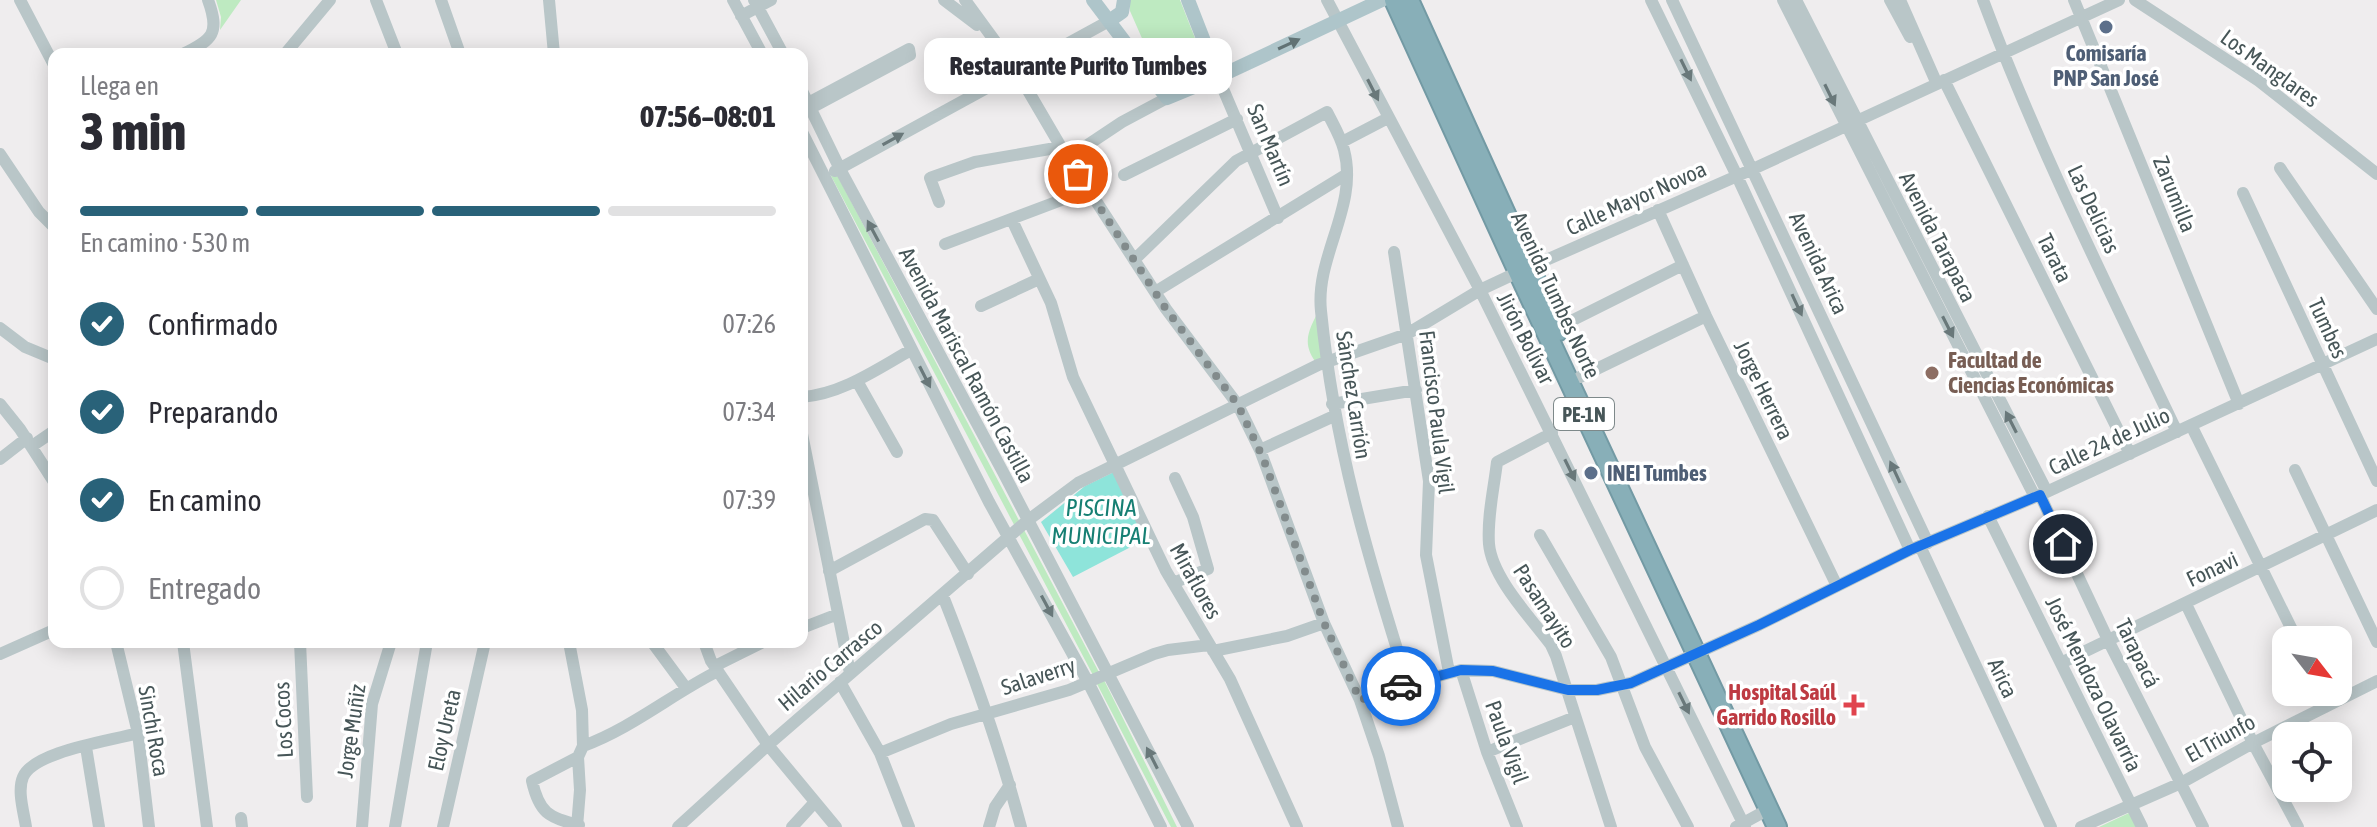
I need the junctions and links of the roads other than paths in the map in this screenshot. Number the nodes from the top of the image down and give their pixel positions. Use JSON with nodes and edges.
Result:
{"nodes":[{"id":1,"x":20,"y":0,"type":"edge"},
{"id":2,"x":208,"y":0,"type":"edge"},
{"id":3,"x":330,"y":0,"type":"edge"},
{"id":4,"x":376,"y":0,"type":"edge"},
{"id":5,"x":441,"y":0,"type":"edge"},
{"id":6,"x":549,"y":0,"type":"edge"},
{"id":7,"x":733,"y":0,"type":"edge"},
{"id":8,"x":771,"y":0,"type":"edge"},
{"id":9,"x":944,"y":0,"type":"edge"},
{"id":10,"x":965,"y":0,"type":"edge"},
{"id":11,"x":1093,"y":0,"type":"edge"},
{"id":12,"x":1124,"y":0,"type":"edge"},
{"id":13,"x":1188,"y":0,"type":"edge"},
{"id":14,"x":1327,"y":0,"type":"edge"},
{"id":15,"x":1382,"y":0,"type":"edge"},
{"id":16,"x":1394,"y":0,"type":"edge"},
{"id":17,"x":1409,"y":0,"type":"edge"},
{"id":18,"x":1651,"y":0,"type":"edge"},
{"id":19,"x":1672,"y":0,"type":"edge"},
{"id":20,"x":1783,"y":0,"type":"edge"},
{"id":21,"x":1796,"y":0,"type":"edge"},
{"id":22,"x":1890,"y":0,"type":"edge"},
{"id":23,"x":1900,"y":0,"type":"edge"},
{"id":24,"x":1983,"y":0,"type":"edge"},
{"id":25,"x":2074,"y":0,"type":"edge"},
{"id":26,"x":2119,"y":0,"type":"edge"},
{"id":27,"x":2135,"y":0,"type":"edge"},
{"id":28,"x":756,"y":4,"type":"edge"},
{"id":29,"x":741,"y":16,"type":"junction"},
{"id":30,"x":2081,"y":18,"type":"junction"},
{"id":31,"x":1338,"y":20,"type":"junction"},
{"id":32,"x":1109,"y":21,"type":"junction"},
{"id":33,"x":987,"y":33,"type":"junction"},
{"id":34,"x":195,"y":48,"type":"edge"},
{"id":35,"x":290,"y":48,"type":"edge"},
{"id":36,"x":395,"y":48,"type":"edge"},
{"id":37,"x":458,"y":48,"type":"edge"},
{"id":38,"x":553,"y":48,"type":"edge"},
{"id":39,"x":758,"y":48,"type":"edge"},
{"id":40,"x":780,"y":48,"type":"edge"},
{"id":41,"x":48,"y":54,"type":"edge"},
{"id":42,"x":2003,"y":54,"type":"junction"},
{"id":43,"x":1925,"y":59,"type":"junction"},
{"id":44,"x":1016,"y":70,"type":"junction"},
{"id":45,"x":1218,"y":77,"type":"junction"},
{"id":46,"x":1941,"y":82,"type":"junction"},
{"id":47,"x":1167,"y":98,"type":"junction"},
{"id":48,"x":808,"y":100,"type":"edge"},
{"id":49,"x":808,"y":101,"type":"edge"},
{"id":50,"x":808,"y":103,"type":"edge"},
{"id":51,"x":1388,"y":118,"type":"junction"},
{"id":52,"x":1237,"y":119,"type":"junction"},
{"id":53,"x":1850,"y":123,"type":"junction"},
{"id":54,"x":1342,"y":142,"type":"junction"},
{"id":55,"x":808,"y":143,"type":"edge"},
{"id":56,"x":1251,"y":151,"type":"junction"},
{"id":57,"x":1064,"y":153,"type":"junction"},
{"id":58,"x":0,"y":154,"type":"edge"},
{"id":59,"x":2280,"y":168,"type":"dead end"},
{"id":60,"x":840,"y":169,"type":"junction"},
{"id":61,"x":1753,"y":169,"type":"junction"},
{"id":62,"x":1347,"y":174,"type":"junction"},
{"id":63,"x":2377,"y":174,"type":"edge"},
{"id":64,"x":1124,"y":175,"type":"dead end"},
{"id":65,"x":825,"y":176,"type":"junction"},
{"id":66,"x":1737,"y":176,"type":"junction"},
{"id":67,"x":1088,"y":190,"type":"junction"},
{"id":68,"x":2243,"y":193,"type":"dead end"},
{"id":69,"x":939,"y":202,"type":"dead end"},
{"id":70,"x":1658,"y":210,"type":"junction"},
{"id":71,"x":1278,"y":218,"type":"junction"},
{"id":72,"x":1012,"y":220,"type":"junction"},
{"id":73,"x":48,"y":221,"type":"edge"},
{"id":74,"x":945,"y":244,"type":"dead end"},
{"id":75,"x":1394,"y":252,"type":"dead end"},
{"id":76,"x":1134,"y":260,"type":"junction"},
{"id":77,"x":1683,"y":265,"type":"junction"},
{"id":78,"x":1524,"y":270,"type":"junction"},
{"id":79,"x":1039,"y":279,"type":"junction"},
{"id":80,"x":1480,"y":290,"type":"junction"},
{"id":81,"x":1155,"y":292,"type":"junction"},
{"id":82,"x":981,"y":306,"type":"dead end"},
{"id":83,"x":2377,"y":309,"type":"edge"},
{"id":84,"x":1706,"y":316,"type":"junction"},
{"id":85,"x":0,"y":328,"type":"edge"},
{"id":86,"x":1557,"y":328,"type":"junction"},
{"id":87,"x":1407,"y":334,"type":"junction"},
{"id":88,"x":2377,"y":339,"type":"edge"},
{"id":89,"x":911,"y":350,"type":"junction"},
{"id":90,"x":48,"y":357,"type":"edge"},
{"id":91,"x":1327,"y":362,"type":"junction"},
{"id":92,"x":2323,"y":364,"type":"junction"},
{"id":93,"x":1580,"y":377,"type":"junction"},
{"id":94,"x":857,"y":381,"type":"junction"},
{"id":95,"x":1416,"y":390,"type":"junction"},
{"id":96,"x":808,"y":396,"type":"edge"},
{"id":97,"x":0,"y":404,"type":"edge"},
{"id":98,"x":2239,"y":404,"type":"junction"},
{"id":99,"x":1238,"y":405,"type":"junction"},
{"id":100,"x":1333,"y":410,"type":"junction"},
{"id":101,"x":2191,"y":425,"type":"junction"},
{"id":102,"x":2177,"y":432,"type":"junction"},
{"id":103,"x":1552,"y":433,"type":"junction"},
{"id":104,"x":48,"y":434,"type":"edge"},
{"id":105,"x":29,"y":442,"type":"junction"},
{"id":106,"x":1260,"y":450,"type":"junction"},
{"id":107,"x":897,"y":452,"type":"dead end"},
{"id":108,"x":2130,"y":454,"type":"junction"},
{"id":109,"x":0,"y":459,"type":"edge"},
{"id":110,"x":808,"y":464,"type":"edge"},
{"id":111,"x":1115,"y":465,"type":"junction"},
{"id":112,"x":2295,"y":470,"type":"dead end"},
{"id":113,"x":48,"y":472,"type":"edge"},
{"id":114,"x":1175,"y":478,"type":"dead end"},
{"id":115,"x":2377,"y":481,"type":"edge"},
{"id":116,"x":2041,"y":495,"type":"junction"},
{"id":117,"x":2377,"y":510,"type":"edge"},
{"id":118,"x":1988,"y":516,"type":"junction"},
{"id":119,"x":1027,"y":521,"type":"junction"},
{"id":120,"x":1540,"y":535,"type":"dead end"},
{"id":121,"x":2325,"y":536,"type":"junction"},
{"id":122,"x":1010,"y":537,"type":"junction"},
{"id":123,"x":1919,"y":546,"type":"junction"},
{"id":124,"x":2261,"y":568,"type":"junction"},
{"id":125,"x":829,"y":571,"type":"junction"},
{"id":126,"x":968,"y":574,"type":"junction"},
{"id":127,"x":1173,"y":583,"type":"junction"},
{"id":128,"x":1837,"y":586,"type":"junction"},
{"id":129,"x":943,"y":596,"type":"junction"},
{"id":130,"x":2186,"y":604,"type":"junction"},
{"id":131,"x":838,"y":614,"type":"junction"},
{"id":132,"x":1324,"y":623,"type":"junction"},
{"id":133,"x":808,"y":626,"type":"edge"},
{"id":134,"x":2290,"y":626,"type":"edge"},
{"id":135,"x":48,"y":633,"type":"edge"},
{"id":136,"x":2109,"y":642,"type":"junction"},
{"id":137,"x":2377,"y":642,"type":"edge"},
{"id":138,"x":117,"y":648,"type":"edge"},
{"id":139,"x":184,"y":648,"type":"edge"},
{"id":140,"x":300,"y":648,"type":"edge"},
{"id":141,"x":389,"y":648,"type":"edge"},
{"id":142,"x":426,"y":648,"type":"edge"},
{"id":143,"x":484,"y":648,"type":"edge"},
{"id":144,"x":570,"y":648,"type":"edge"},
{"id":145,"x":656,"y":648,"type":"edge"},
{"id":146,"x":707,"y":648,"type":"edge"},
{"id":147,"x":753,"y":648,"type":"edge"},
{"id":148,"x":1211,"y":648,"type":"junction"},
{"id":149,"x":1700,"y":650,"type":"junction"},
{"id":150,"x":0,"y":654,"type":"edge"},
{"id":151,"x":2063,"y":662,"type":"junction"},
{"id":152,"x":1666,"y":665,"type":"junction"},
{"id":153,"x":717,"y":669,"type":"junction"},
{"id":154,"x":1455,"y":671,"type":"junction"},
{"id":155,"x":1108,"y":672,"type":"junction"},
{"id":156,"x":845,"y":677,"type":"junction"},
{"id":157,"x":2377,"y":681,"type":"edge"},
{"id":158,"x":1088,"y":682,"type":"junction"},
{"id":159,"x":1408,"y":684,"type":"junction"},
{"id":160,"x":1621,"y":686,"type":"junction"},
{"id":161,"x":686,"y":688,"type":"junction"},
{"id":162,"x":2352,"y":689,"type":"edge"},
{"id":163,"x":1568,"y":690,"type":"junction"},
{"id":164,"x":1360,"y":700,"type":"junction"},
{"id":165,"x":2313,"y":706,"type":"edge"},
{"id":166,"x":987,"y":713,"type":"junction"},
{"id":167,"x":1575,"y":717,"type":"junction"},
{"id":168,"x":138,"y":733,"type":"junction"},
{"id":169,"x":2253,"y":743,"type":"junction"},
{"id":170,"x":768,"y":745,"type":"junction"},
{"id":171,"x":86,"y":747,"type":"junction"},
{"id":172,"x":581,"y":752,"type":"junction"},
{"id":173,"x":1487,"y":752,"type":"junction"},
{"id":174,"x":880,"y":753,"type":"junction"},
{"id":175,"x":2181,"y":783,"type":"junction"},
{"id":176,"x":1010,"y":785,"type":"junction"},
{"id":177,"x":307,"y":797,"type":"dead end"},
{"id":178,"x":815,"y":802,"type":"junction"},
{"id":179,"x":2132,"y":805,"type":"junction"},
{"id":180,"x":1769,"y":809,"type":"junction"},
{"id":181,"x":579,"y":826,"type":"edge"},
{"id":182,"x":1741,"y":826,"type":"edge"},
{"id":183,"x":26,"y":827,"type":"edge"},
{"id":184,"x":99,"y":827,"type":"edge"},
{"id":185,"x":149,"y":827,"type":"edge"},
{"id":186,"x":207,"y":827,"type":"edge"},
{"id":187,"x":362,"y":827,"type":"edge"},
{"id":188,"x":395,"y":827,"type":"edge"},
{"id":189,"x":443,"y":827,"type":"edge"},
{"id":190,"x":678,"y":827,"type":"edge"},
{"id":191,"x":792,"y":827,"type":"edge"},
{"id":192,"x":836,"y":827,"type":"edge"},
{"id":193,"x":909,"y":827,"type":"edge"},
{"id":194,"x":989,"y":827,"type":"edge"},
{"id":195,"x":1021,"y":827,"type":"edge"},
{"id":196,"x":1161,"y":827,"type":"edge"},
{"id":197,"x":1188,"y":827,"type":"edge"},
{"id":198,"x":1297,"y":827,"type":"edge"},
{"id":199,"x":1398,"y":827,"type":"edge"},
{"id":200,"x":1517,"y":827,"type":"edge"},
{"id":201,"x":1611,"y":827,"type":"edge"},
{"id":202,"x":1688,"y":827,"type":"edge"},
{"id":203,"x":1777,"y":827,"type":"edge"},
{"id":204,"x":1789,"y":827,"type":"edge"},
{"id":205,"x":2051,"y":827,"type":"edge"},
{"id":206,"x":2081,"y":827,"type":"edge"},
{"id":207,"x":2142,"y":827,"type":"edge"},
{"id":208,"x":2203,"y":827,"type":"edge"},
{"id":209,"x":2298,"y":827,"type":"edge"}],
"edges":[{"from":1,"to":41,"type":"street"},
{"from":2,"to":34,"type":"street"},
{"from":3,"to":35,"type":"street"},
{"from":4,"to":36,"type":"street"},
{"from":5,"to":37,"type":"street"},
{"from":6,"to":38,"type":"street"},
{"from":7,"to":29,"type":"street"},
{"from":8,"to":28,"type":"street"},
{"from":9,"to":33,"type":"street"},
{"from":10,"to":33,"type":"street"},
{"from":11,"to":32,"type":"main road"},
{"from":12,"to":32,"type":"main road"},
{"from":13,"to":45,"type":"main road","name":"San Martín"},
{"from":14,"to":31,"type":"street","name":"Jirón Bolívar"},
{"from":15,"to":31,"type":"main road"},
{"from":16,"to":78,"type":"highway","name":"Avenida Tumbes Norte","number":"PE-1N"},
{"from":17,"to":78,"type":"highway","name":"Avenida Tumbes Norte","number":"PE-1N"},
{"from":18,"to":66,"type":"street","one_way":true},
{"from":19,"to":61,"type":"street","name":"Avenida Arica"},
{"from":20,"to":53,"type":"street","one_way":true},
{"from":21,"to":53,"type":"street","name":"Avenida Tarapaca"},
{"from":22,"to":43,"type":"street"},
{"from":23,"to":43,"type":"street"},
{"from":24,"to":42,"type":"street","name":"Las Delicias"},
{"from":25,"to":30,"type":"street","name":"Zarumilla"},
{"from":26,"to":30,"type":"street","name":"Calle Mayor Novoa"},
{"from":27,"to":63,"type":"street","name":"Los Manglares"},
{"from":28,"to":29,"type":"street"},
{"from":28,"to":40,"type":"street"},
{"from":29,"to":39,"type":"street"},
{"from":30,"to":42,"type":"street","name":"Calle Mayor Novoa"},
{"from":30,"to":98,"type":"street","name":"Zarumilla"},
{"from":45,"to":31,"type":"main road","one_way":true},
{"from":31,"to":51,"type":"street","name":"Jirón Bolívar","one_way":true},
{"from":32,"to":44,"type":"street"},
{"from":32,"to":47,"type":"main road"},
{"from":33,"to":44,"type":"street"},
{"from":42,"to":46,"type":"street","name":"Calle Mayor Novoa"},
{"from":42,"to":102,"type":"street","name":"Las Delicias"},
{"from":43,"to":46,"type":"street"},
{"from":44,"to":57,"type":"street"},
{"from":60,"to":44,"type":"street","one_way":true},
{"from":45,"to":47,"type":"main road"},
{"from":45,"to":52,"type":"street","name":"San Martín"},
{"from":46,"to":53,"type":"street","name":"Calle Mayor Novoa"},
{"from":46,"to":108,"type":"street","name":"Tarata"},
{"from":47,"to":57,"type":"street"},
{"from":48,"to":49,"type":"street"},
{"from":50,"to":60,"type":"street","name":"Avenida Mariscal Ramón Castilla"},
{"from":51,"to":54,"type":"street"},
{"from":51,"to":80,"type":"street","name":"Jirón Bolívar"},
{"from":52,"to":56,"type":"street","name":"San Martín"},
{"from":52,"to":64,"type":"street"},
{"from":53,"to":61,"type":"street","name":"Calle Mayor Novoa"},
{"from":53,"to":116,"type":"street","name":"Avenida Tarapaca"},
{"from":54,"to":56,"type":"street","name":"Sánchez Carrión"},
{"from":54,"to":62,"type":"street","name":"Sánchez Carrión"},
{"from":55,"to":65,"type":"street","name":"Avenida Mariscal Ramón Castilla"},
{"from":56,"to":71,"type":"street","name":"San Martín"},
{"from":56,"to":76,"type":"street"},
{"from":57,"to":67,"type":"street"},
{"from":57,"to":69,"type":"street"},
{"from":58,"to":73,"type":"street"},
{"from":59,"to":83,"type":"street"},
{"from":60,"to":65,"type":"street"},
{"from":119,"to":60,"type":"street","name":"Avenida Mariscal Ramón Castilla","one_way":true},
{"from":61,"to":66,"type":"street","name":"Calle Mayor Novoa"},
{"from":123,"to":61,"type":"street","name":"Avenida Arica","one_way":true},
{"from":62,"to":71,"type":"street"},
{"from":62,"to":91,"type":"street","name":"Sánchez Carrión"},
{"from":65,"to":89,"type":"street","name":"Avenida Mariscal Ramón Castilla"},
{"from":66,"to":70,"type":"street","name":"Calle Mayor Novoa"},
{"from":66,"to":123,"type":"street","one_way":true},
{"from":67,"to":72,"type":"street"},
{"from":67,"to":76,"type":"street"},
{"from":68,"to":92,"type":"street","name":"Tumbes"},
{"from":70,"to":77,"type":"street","name":"Jorge Herrera"},
{"from":70,"to":78,"type":"street","name":"Calle Mayor Novoa"},
{"from":71,"to":81,"type":"street"},
{"from":72,"to":74,"type":"street"},
{"from":72,"to":79,"type":"street","name":"Miraflores"},
{"from":75,"to":87,"type":"street","name":"Francisco Paula Vigil"},
{"from":76,"to":81,"type":"street"},
{"from":77,"to":84,"type":"street","name":"Jorge Herrera"},
{"from":77,"to":86,"type":"street"},
{"from":78,"to":80,"type":"street","name":"Calle Mayor Novoa"},
{"from":78,"to":86,"type":"highway","name":"Avenida Tumbes Norte","number":"PE-1N"},
{"from":78,"to":149,"type":"highway","name":"Avenida Tumbes Norte","number":"PE-1N"},
{"from":79,"to":82,"type":"street"},
{"from":79,"to":111,"type":"street","name":"Miraflores"},
{"from":80,"to":87,"type":"street","name":"Calle Mayor Novoa"},
{"from":80,"to":103,"type":"street","name":"Jirón Bolívar"},
{"from":81,"to":99,"type":"street"},
{"from":84,"to":93,"type":"street"},
{"from":84,"to":128,"type":"street","name":"Jorge Herrera"},
{"from":85,"to":90,"type":"street"},
{"from":86,"to":93,"type":"highway","name":"Avenida Tumbes Norte","number":"PE-1N"},
{"from":87,"to":91,"type":"street","name":"Calle Mayor Novoa"},
{"from":87,"to":95,"type":"street","name":"Francisco Paula Vigil"},
{"from":88,"to":92,"type":"street","name":"Calle 24 de Julio"},
{"from":89,"to":94,"type":"street"},
{"from":89,"to":122,"type":"street","name":"Avenida Mariscal Ramón Castilla","one_way":true},
{"from":91,"to":99,"type":"street","name":"Calle Mayor Novoa"},
{"from":91,"to":100,"type":"street","name":"Sánchez Carrión"},
{"from":92,"to":98,"type":"street","name":"Calle 24 de Julio"},
{"from":92,"to":115,"type":"street","name":"Tumbes"},
{"from":93,"to":149,"type":"highway","name":"Avenida Tumbes Norte","number":"PE-1N"},
{"from":94,"to":96,"type":"street"},
{"from":94,"to":107,"type":"street"},
{"from":95,"to":100,"type":"street"},
{"from":95,"to":154,"type":"street","name":"Francisco Paula Vigil"},
{"from":97,"to":105,"type":"street"},
{"from":98,"to":101,"type":"street","name":"Calle 24 de Julio"},
{"from":99,"to":106,"type":"street"},
{"from":99,"to":111,"type":"street","name":"Calle Mayor Novoa"},
{"from":100,"to":106,"type":"street"},
{"from":100,"to":159,"type":"street","name":"Sánchez Carrión"},
{"from":101,"to":102,"type":"street","name":"Calle 24 de Julio"},
{"from":101,"to":124,"type":"street"},
{"from":102,"to":108,"type":"street","name":"Calle 24 de Julio"},
{"from":103,"to":152,"type":"street","name":"Jirón Bolívar","one_way":true},
{"from":103,"to":163,"type":"street","name":"Pasamayito"},
{"from":104,"to":105,"type":"street"},
{"from":105,"to":109,"type":"street"},
{"from":105,"to":113,"type":"street"},
{"from":106,"to":132,"type":"street"},
{"from":108,"to":116,"type":"street","name":"Calle 24 de Julio"},
{"from":110,"to":125,"type":"street"},
{"from":111,"to":119,"type":"street","name":"Calle Mayor Novoa"},
{"from":111,"to":127,"type":"street","name":"Miraflores"},
{"from":112,"to":121,"type":"street"},
{"from":114,"to":127,"type":"street"},
{"from":116,"to":118,"type":"street","name":"Calle 24 de Julio"},
{"from":116,"to":136,"type":"street","name":"Tarapacá"},
{"from":117,"to":121,"type":"street","name":"Fonavi"},
{"from":118,"to":123,"type":"street","name":"Calle 24 de Julio"},
{"from":118,"to":151,"type":"street","name":"José Mendoza Olavarría"},
{"from":119,"to":122,"type":"street","name":"Calle Mayor Novoa"},
{"from":119,"to":155,"type":"street","name":"Avenida Mariscal Ramón Castilla"},
{"from":120,"to":160,"type":"street"},
{"from":121,"to":124,"type":"street","name":"Fonavi"},
{"from":121,"to":137,"type":"street"},
{"from":122,"to":126,"type":"street","name":"Hilario Carrasco"},
{"from":122,"to":158,"type":"street","name":"Avenida Mariscal Ramón Castilla","one_way":true},
{"from":123,"to":128,"type":"street","name":"Calle 24 de Julio"},
{"from":123,"to":205,"type":"street","name":"Arica"},
{"from":124,"to":130,"type":"street","name":"Fonavi"},
{"from":124,"to":134,"type":"street"},
{"from":125,"to":126,"type":"street"},
{"from":125,"to":131,"type":"street"},
{"from":126,"to":129,"type":"street","name":"Hilario Carrasco"},
{"from":127,"to":148,"type":"street","name":"Miraflores"},
{"from":128,"to":149,"type":"street","name":"Calle 24 de Julio"},
{"from":129,"to":156,"type":"street","name":"Hilario Carrasco"},
{"from":129,"to":166,"type":"street"},
{"from":130,"to":136,"type":"street","name":"Fonavi"},
{"from":130,"to":169,"type":"street"},
{"from":131,"to":133,"type":"street"},
{"from":131,"to":156,"type":"street"},
{"from":132,"to":148,"type":"street","name":"Salaverry"},
{"from":132,"to":164,"type":"street"},
{"from":135,"to":150,"type":"street"},
{"from":136,"to":151,"type":"street","name":"Fonavi"},
{"from":136,"to":175,"type":"street","name":"Tarapacá"},
{"from":138,"to":168,"type":"street","name":"Sinchi Roca"},
{"from":139,"to":186,"type":"street"},
{"from":140,"to":177,"type":"street","name":"Los Cocos"},
{"from":141,"to":187,"type":"street","name":"Jorge Muñiz"},
{"from":142,"to":188,"type":"street"},
{"from":143,"to":189,"type":"street","name":"Eloy Ureta"},
{"from":144,"to":172,"type":"street"},
{"from":145,"to":161,"type":"street"},
{"from":146,"to":153,"type":"street"},
{"from":147,"to":153,"type":"street"},
{"from":148,"to":155,"type":"street","name":"Salaverry"},
{"from":148,"to":198,"type":"street","name":"Miraflores"},
{"from":149,"to":152,"type":"street","name":"Calle 24 de Julio"},
{"from":149,"to":180,"type":"highway","name":"Avenida Tumbes Norte","number":"PE-1N"},
{"from":149,"to":204,"type":"highway","name":"Avenida Tumbes Norte","number":"PE-1N"},
{"from":151,"to":179,"type":"street","name":"José Mendoza Olavarría"},
{"from":152,"to":160,"type":"street","name":"Calle 24 de Julio"},
{"from":152,"to":182,"type":"street","name":"Jirón Bolívar","one_way":true},
{"from":153,"to":161,"type":"street"},
{"from":153,"to":170,"type":"street"},
{"from":154,"to":159,"type":"street","name":"Calle 24 de Julio"},
{"from":154,"to":163,"type":"street","name":"Calle 24 de Julio"},
{"from":154,"to":173,"type":"street","name":"Paula Vigil"},
{"from":155,"to":158,"type":"street","name":"Salaverry"},
{"from":197,"to":155,"type":"street","name":"Avenida Mariscal Ramón Castilla","one_way":true},
{"from":156,"to":170,"type":"street","name":"Hilario Carrasco"},
{"from":156,"to":174,"type":"street"},
{"from":157,"to":162,"type":"street","name":"El Triunfo"},
{"from":158,"to":166,"type":"street","name":"Salaverry"},
{"from":158,"to":196,"type":"street","name":"Avenida Mariscal Ramón Castilla"},
{"from":159,"to":164,"type":"street","name":"Calle 24 de Julio"},
{"from":160,"to":163,"type":"street","name":"Calle 24 de Julio"},
{"from":160,"to":202,"type":"street"},
{"from":161,"to":172,"type":"street"},
{"from":163,"to":167,"type":"street","name":"Pasamayito"},
{"from":164,"to":199,"type":"street"},
{"from":165,"to":169,"type":"street","name":"El Triunfo"},
{"from":166,"to":174,"type":"street","name":"Salaverry"},
{"from":166,"to":176,"type":"street"},
{"from":167,"to":173,"type":"street"},
{"from":167,"to":201,"type":"street","name":"Pasamayito"},
{"from":168,"to":171,"type":"street"},
{"from":168,"to":185,"type":"street","name":"Sinchi Roca"},
{"from":169,"to":175,"type":"street","name":"El Triunfo"},
{"from":169,"to":209,"type":"street"},
{"from":170,"to":178,"type":"street"},
{"from":170,"to":190,"type":"street","name":"Hilario Carrasco"},
{"from":171,"to":183,"type":"street"},
{"from":171,"to":184,"type":"street"},
{"from":172,"to":181,"type":"street"},
{"from":172,"to":181,"type":"street"},
{"from":173,"to":200,"type":"street","name":"Paula Vigil"},
{"from":174,"to":193,"type":"street"},
{"from":175,"to":179,"type":"street","name":"El Triunfo"},
{"from":175,"to":208,"type":"street","name":"Tarapacá"},
{"from":176,"to":194,"type":"street"},
{"from":176,"to":195,"type":"street"},
{"from":178,"to":191,"type":"street"},
{"from":178,"to":192,"type":"street"},
{"from":179,"to":206,"type":"street","name":"El Triunfo"},
{"from":179,"to":207,"type":"street","name":"José Mendoza Olavarría"},
{"from":180,"to":182,"type":"street"},
{"from":180,"to":203,"type":"highway","name":"Avenida Tumbes Norte","number":"PE-1N"}]}
